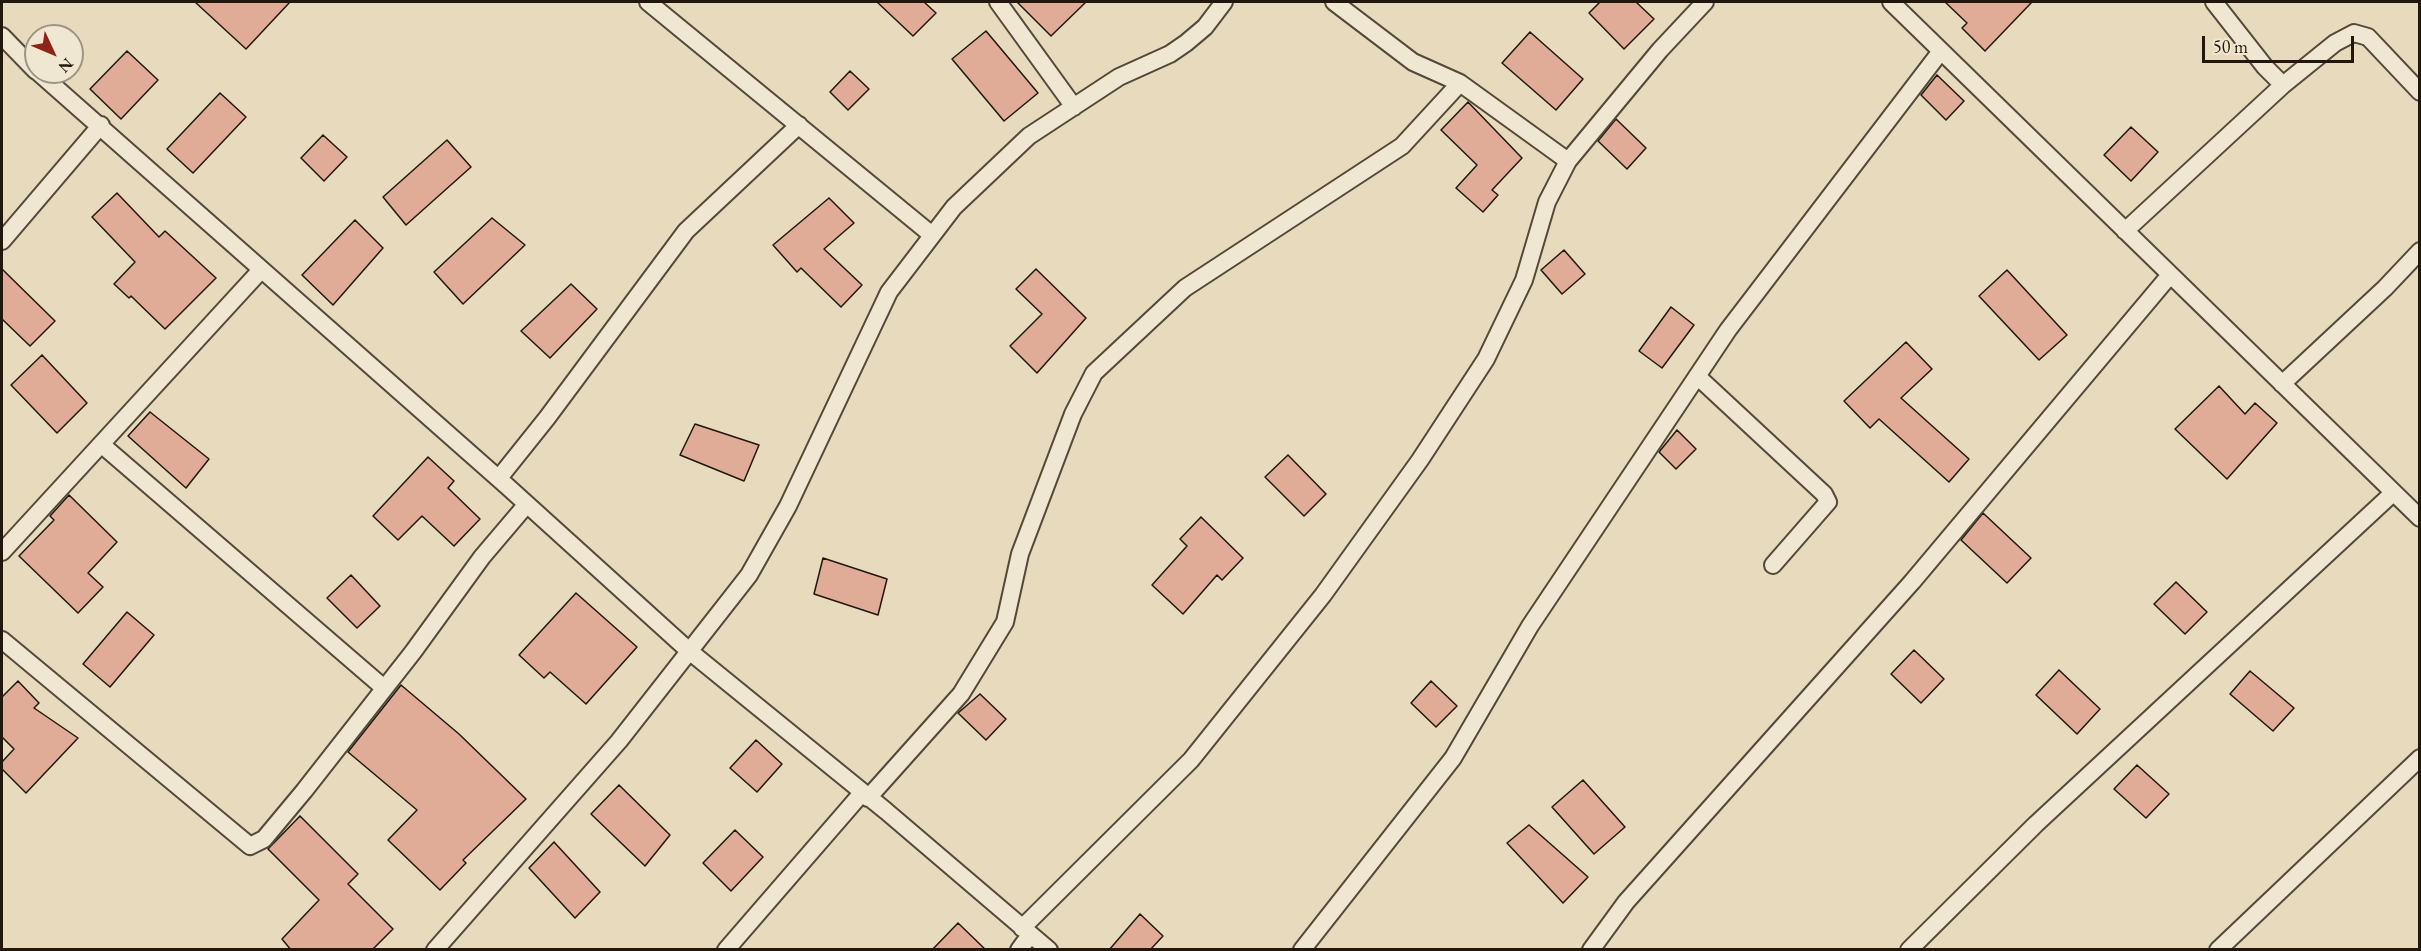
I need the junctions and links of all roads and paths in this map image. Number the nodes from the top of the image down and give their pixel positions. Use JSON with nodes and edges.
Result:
{"nodes":[{"id":1,"x":648,"y":2,"type":"edge"},
{"id":2,"x":998,"y":2,"type":"edge"},
{"id":3,"x":1224,"y":2,"type":"edge"},
{"id":4,"x":1334,"y":2,"type":"edge"},
{"id":5,"x":1705,"y":2,"type":"edge"},
{"id":6,"x":1890,"y":2,"type":"edge"},
{"id":7,"x":2214,"y":2,"type":"edge"},
{"id":8,"x":2,"y":36,"type":"edge"},
{"id":9,"x":1941,"y":51,"type":"junction"},
{"id":10,"x":24,"y":58,"type":"edge"},
{"id":11,"x":1461,"y":83,"type":"junction"},
{"id":12,"x":52,"y":84,"type":"edge"},
{"id":13,"x":2283,"y":86,"type":"junction"},
{"id":14,"x":2420,"y":92,"type":"edge"},
{"id":15,"x":1074,"y":107,"type":"junction"},
{"id":16,"x":101,"y":125,"type":"junction"},
{"id":17,"x":799,"y":125,"type":"junction"},
{"id":18,"x":1568,"y":161,"type":"junction"},
{"id":19,"x":2125,"y":231,"type":"junction"},
{"id":20,"x":932,"y":235,"type":"junction"},
{"id":21,"x":2,"y":241,"type":"edge"},
{"id":22,"x":2420,"y":251,"type":"edge"},
{"id":23,"x":261,"y":270,"type":"junction"},
{"id":24,"x":2170,"y":275,"type":"junction"},
{"id":25,"x":1697,"y":376,"type":"junction"},
{"id":26,"x":2282,"y":384,"type":"junction"},
{"id":27,"x":101,"y":444,"type":"junction"},
{"id":28,"x":499,"y":478,"type":"junction"},
{"id":29,"x":2393,"y":493,"type":"junction"},
{"id":30,"x":527,"y":504,"type":"junction"},
{"id":31,"x":2420,"y":518,"type":"edge"},
{"id":32,"x":2,"y":552,"type":"edge"},
{"id":33,"x":1773,"y":566,"type":"dead end"},
{"id":34,"x":2,"y":640,"type":"edge"},
{"id":35,"x":688,"y":650,"type":"junction"},
{"id":36,"x":384,"y":688,"type":"junction"},
{"id":37,"x":2420,"y":758,"type":"edge"},
{"id":38,"x":865,"y":796,"type":"junction"},
{"id":39,"x":1026,"y":931,"type":"junction"},
{"id":40,"x":435,"y":950,"type":"edge"},
{"id":41,"x":726,"y":950,"type":"edge"},
{"id":42,"x":1018,"y":950,"type":"edge"},
{"id":43,"x":1049,"y":950,"type":"edge"},
{"id":44,"x":1302,"y":950,"type":"edge"},
{"id":45,"x":1591,"y":950,"type":"edge"},
{"id":46,"x":1909,"y":950,"type":"edge"},
{"id":47,"x":2218,"y":950,"type":"edge"}],
"edges":[{"from":1,"to":17,"type":"street"},
{"from":2,"to":15,"type":"street"},
{"from":3,"to":15,"type":"street"},
{"from":4,"to":11,"type":"street"},
{"from":5,"to":18,"type":"street"},
{"from":6,"to":9,"type":"street"},
{"from":7,"to":13,"type":"street"},
{"from":8,"to":10,"type":"street"},
{"from":9,"to":19,"type":"street"},
{"from":9,"to":25,"type":"street"},
{"from":11,"to":18,"type":"street"},
{"from":11,"to":38,"type":"street"},
{"from":12,"to":16,"type":"street"},
{"from":13,"to":14,"type":"street"},
{"from":13,"to":19,"type":"street"},
{"from":15,"to":20,"type":"street"},
{"from":16,"to":21,"type":"street"},
{"from":16,"to":23,"type":"street"},
{"from":17,"to":20,"type":"street"},
{"from":17,"to":28,"type":"street"},
{"from":18,"to":39,"type":"street"},
{"from":19,"to":24,"type":"street"},
{"from":20,"to":35,"type":"street"},
{"from":22,"to":26,"type":"street"},
{"from":23,"to":27,"type":"street"},
{"from":23,"to":28,"type":"street"},
{"from":24,"to":26,"type":"street"},
{"from":24,"to":45,"type":"street"},
{"from":25,"to":33,"type":"street"},
{"from":25,"to":44,"type":"street"},
{"from":26,"to":29,"type":"street"},
{"from":27,"to":32,"type":"street"},
{"from":27,"to":36,"type":"street"},
{"from":28,"to":30,"type":"street"},
{"from":29,"to":31,"type":"street"},
{"from":29,"to":46,"type":"street"},
{"from":30,"to":35,"type":"street"},
{"from":30,"to":36,"type":"street"},
{"from":34,"to":36,"type":"street"},
{"from":35,"to":38,"type":"street"},
{"from":35,"to":40,"type":"street"},
{"from":37,"to":47,"type":"street"},
{"from":38,"to":39,"type":"street"},
{"from":38,"to":41,"type":"street"},
{"from":39,"to":42,"type":"street"},
{"from":39,"to":43,"type":"street"}]}
